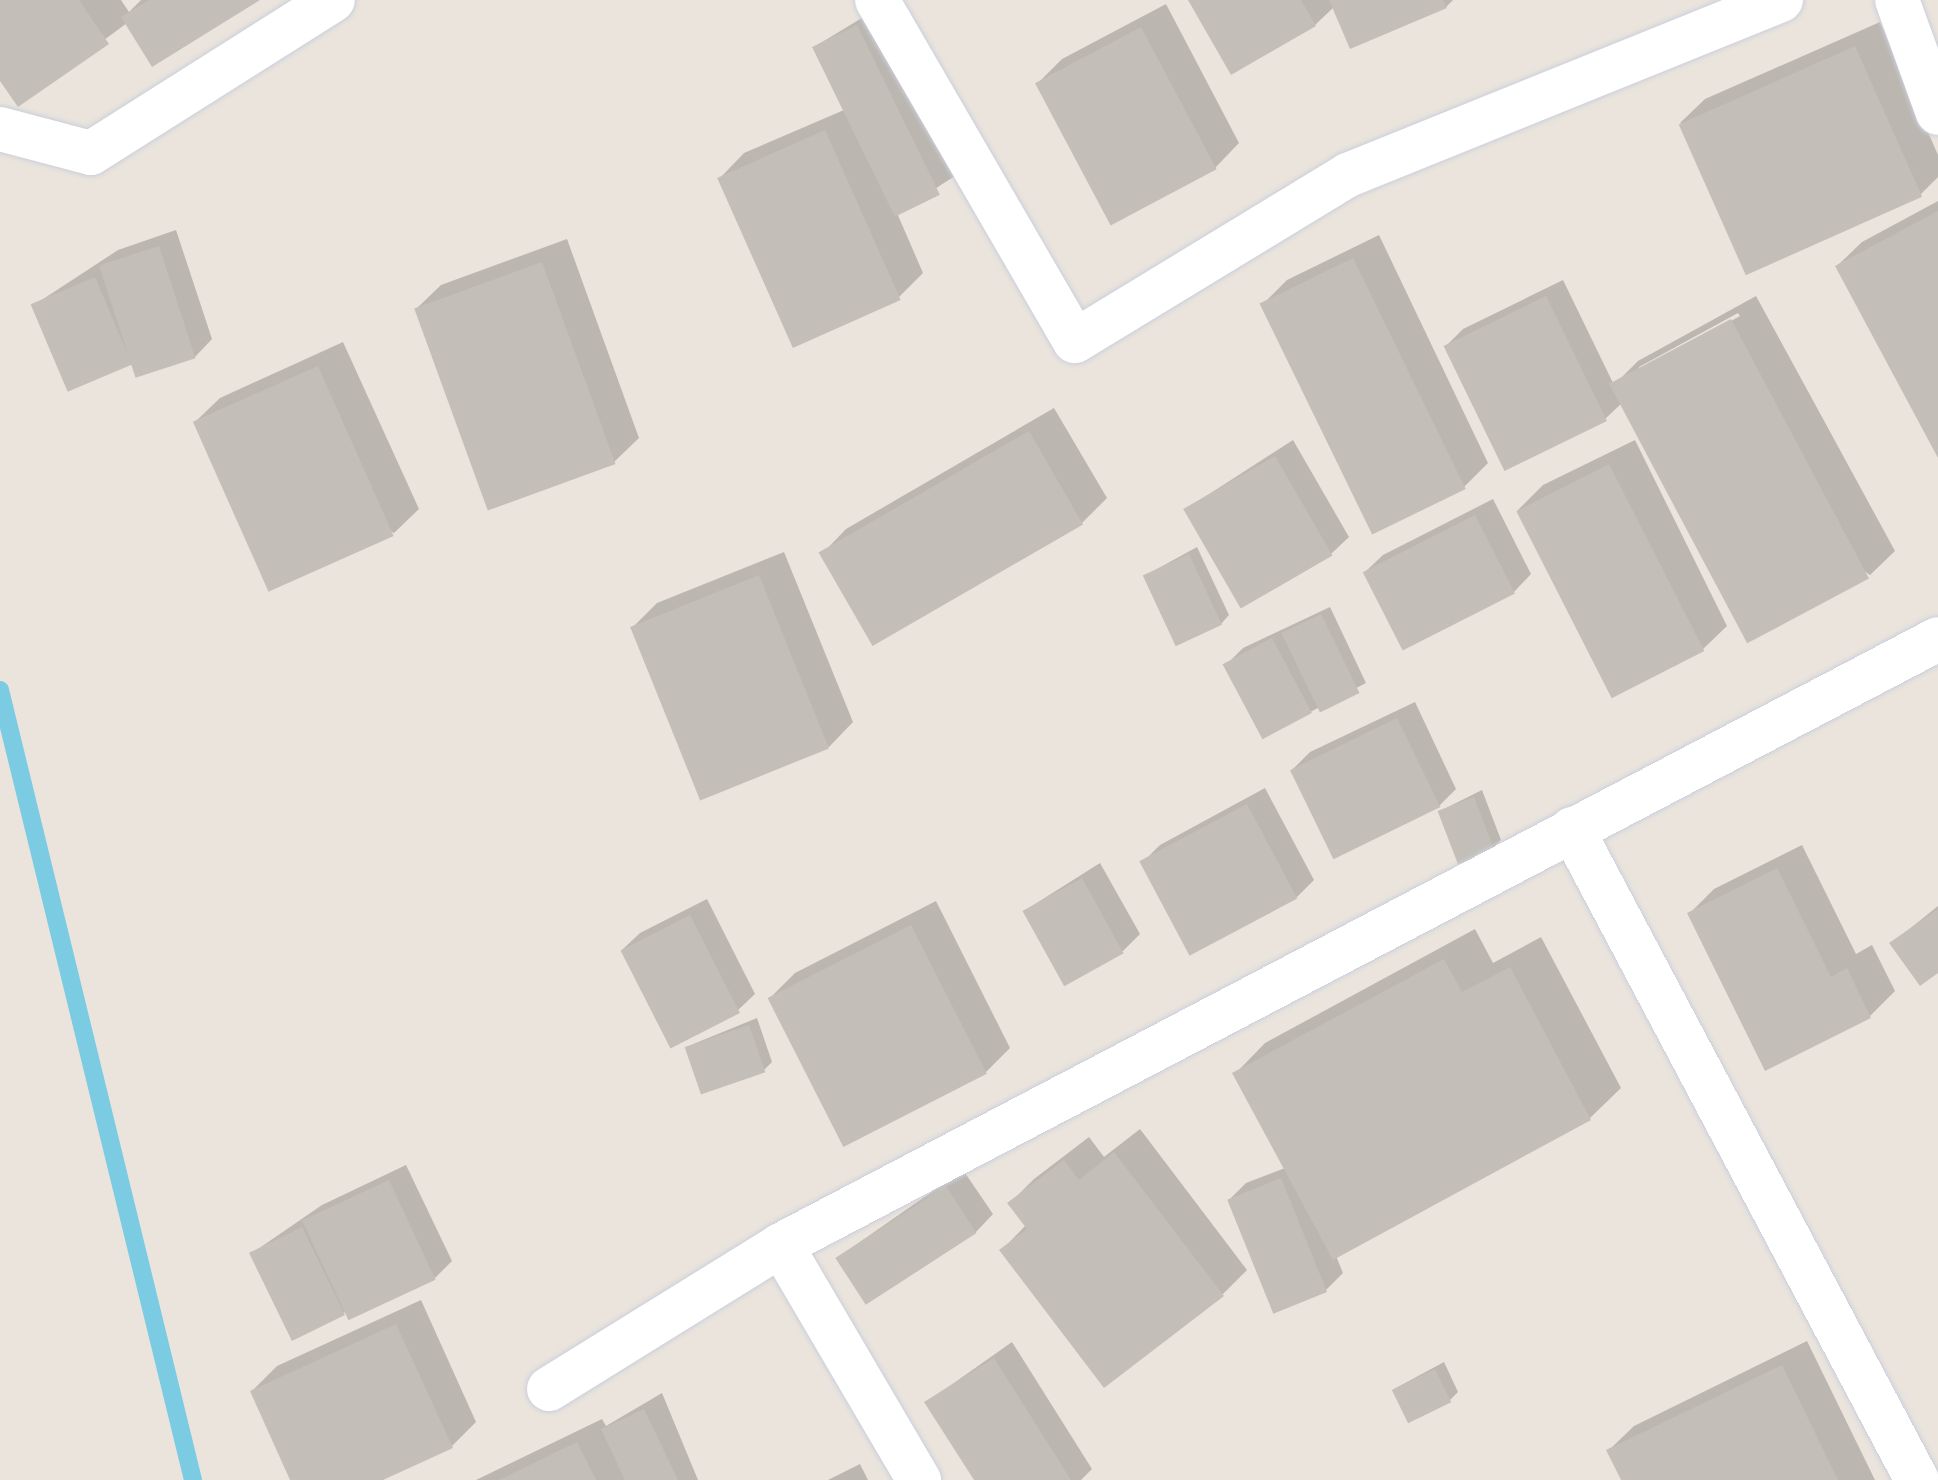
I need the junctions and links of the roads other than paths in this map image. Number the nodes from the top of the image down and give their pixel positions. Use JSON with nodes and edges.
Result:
{"nodes":[{"id":1,"x":333,"y":0,"type":"edge"},
{"id":2,"x":877,"y":0,"type":"edge"},
{"id":3,"x":1781,"y":0,"type":"edge"},
{"id":4,"x":1897,"y":0,"type":"edge"},
{"id":5,"x":1938,"y":113,"type":"edge"},
{"id":6,"x":0,"y":129,"type":"edge"},
{"id":7,"x":1938,"y":639,"type":"edge"},
{"id":8,"x":1572,"y":829,"type":"junction"},
{"id":9,"x":781,"y":1245,"type":"junction"},
{"id":10,"x":549,"y":1389,"type":"dead end"},
{"id":11,"x":919,"y":1480,"type":"edge"},
{"id":12,"x":1917,"y":1480,"type":"edge"}],
"edges":[{"from":1,"to":6,"type":"street"},
{"from":2,"to":3,"type":"street"},
{"from":4,"to":5,"type":"street"},
{"from":7,"to":8,"type":"street"},
{"from":8,"to":9,"type":"street"},
{"from":8,"to":12,"type":"street"},
{"from":9,"to":10,"type":"street"},
{"from":9,"to":11,"type":"street"}]}
